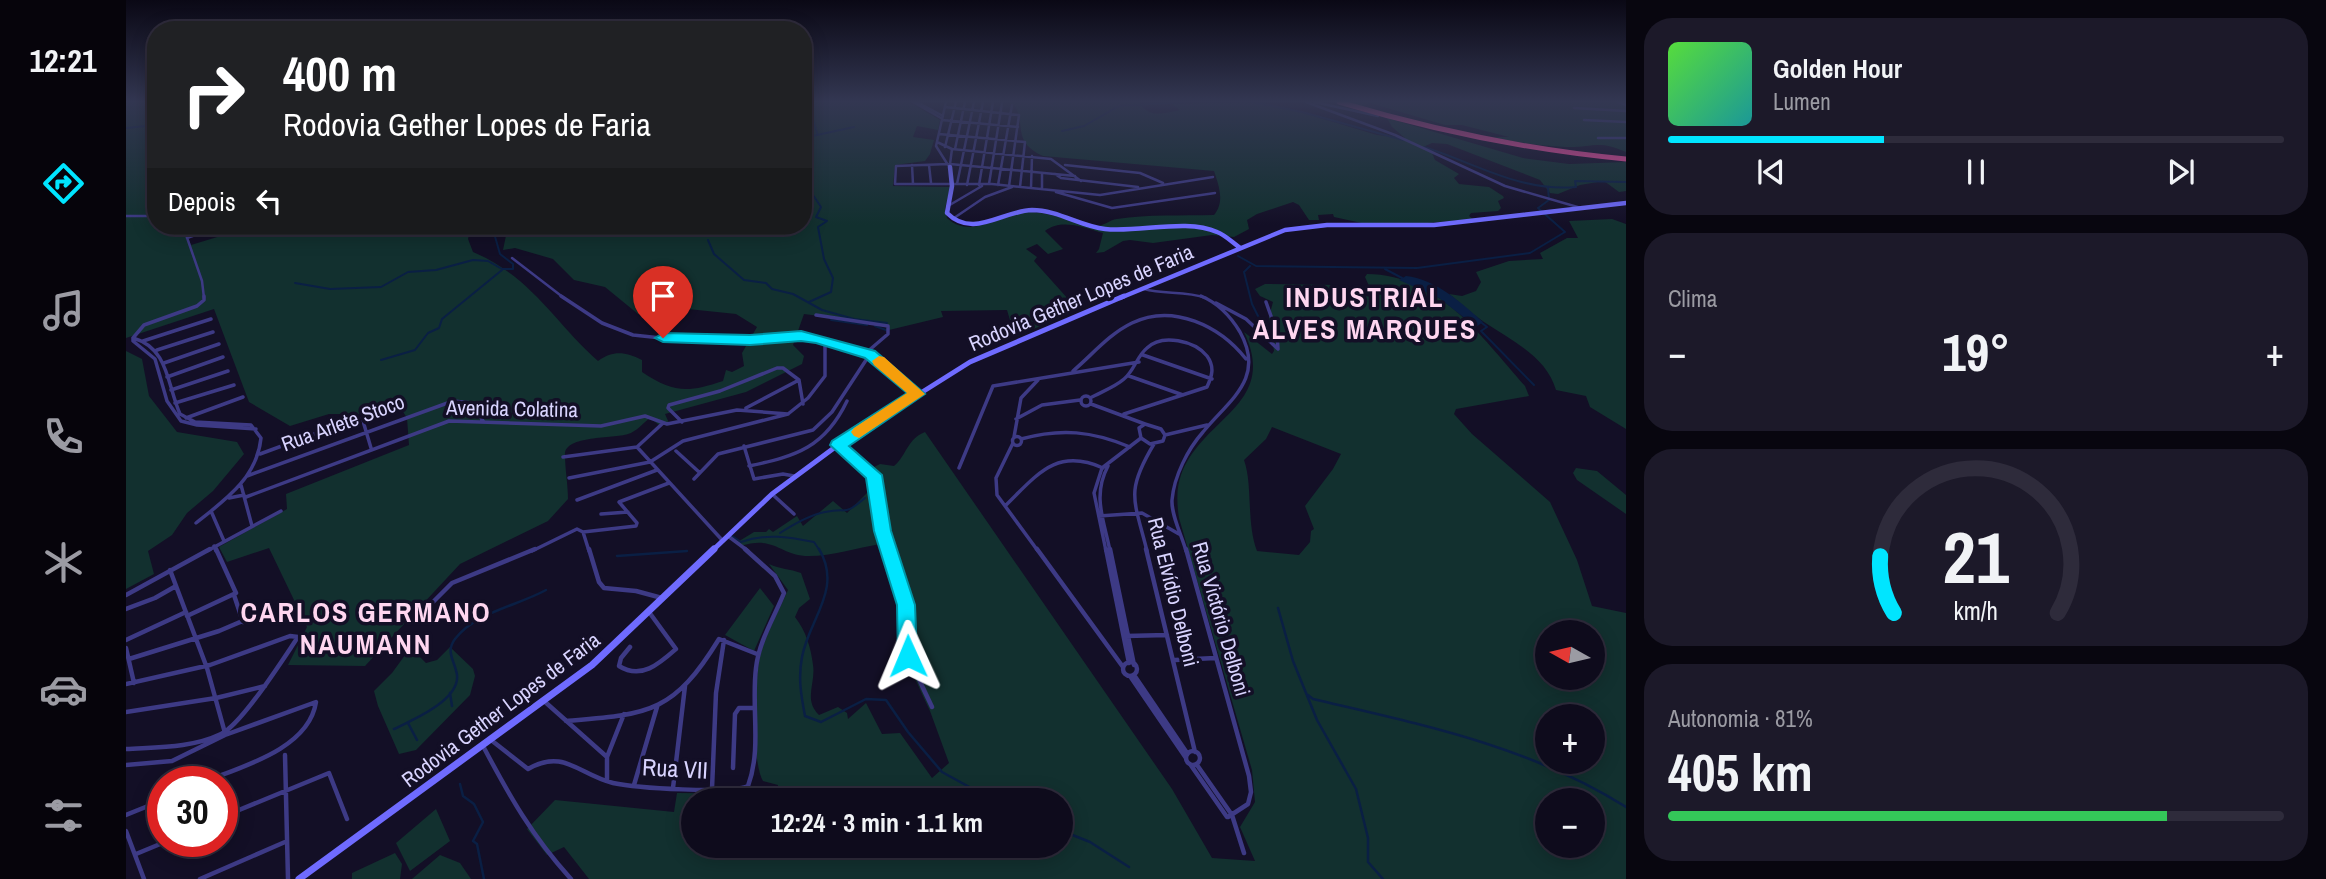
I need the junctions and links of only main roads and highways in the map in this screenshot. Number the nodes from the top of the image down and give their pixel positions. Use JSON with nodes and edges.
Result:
{"nodes":[{"id":1,"x":1493,"y":143,"type":"edge"},
{"id":2,"x":1626,"y":159,"type":"edge"}],
"edges":[{"from":1,"to":2,"type":"highway"}]}
